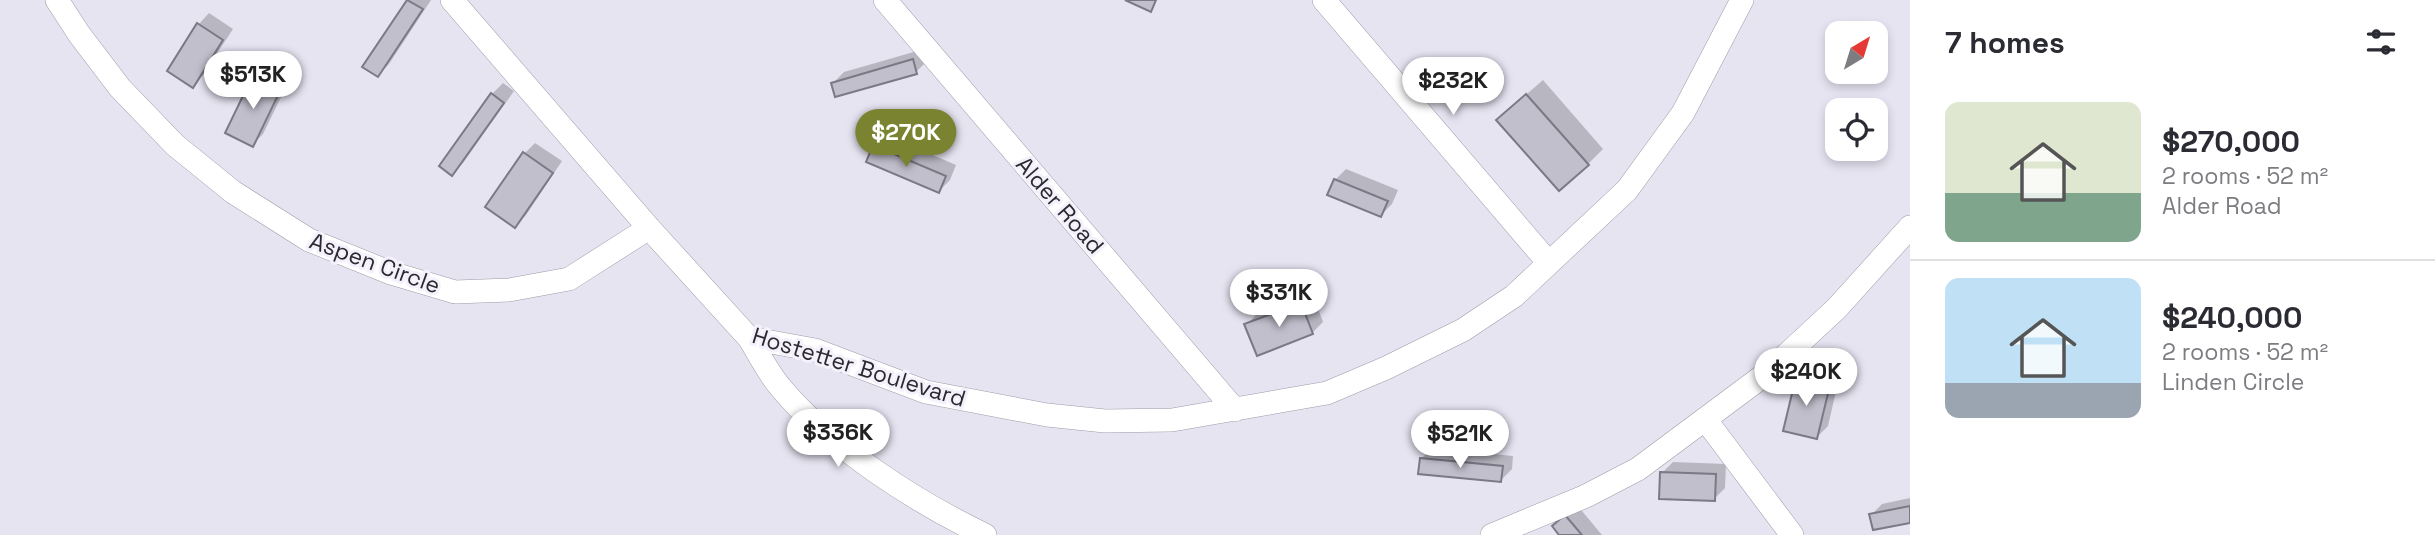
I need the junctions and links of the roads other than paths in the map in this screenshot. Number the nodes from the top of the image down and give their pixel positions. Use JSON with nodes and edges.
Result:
{"nodes":[{"id":1,"x":57,"y":0,"type":"edge"},
{"id":2,"x":452,"y":0,"type":"edge"},
{"id":3,"x":885,"y":0,"type":"edge"},
{"id":4,"x":1324,"y":0,"type":"edge"},
{"id":5,"x":1742,"y":0,"type":"edge"},
{"id":6,"x":1910,"y":227,"type":"edge"},
{"id":7,"x":649,"y":228,"type":"junction"},
{"id":8,"x":1548,"y":262,"type":"junction"},
{"id":9,"x":749,"y":338,"type":"junction"},
{"id":10,"x":1235,"y":410,"type":"junction"},
{"id":11,"x":1705,"y":419,"type":"junction"},
{"id":12,"x":985,"y":535,"type":"edge"},
{"id":13,"x":1492,"y":535,"type":"edge"},
{"id":14,"x":1792,"y":535,"type":"edge"}],
"edges":[{"from":1,"to":7,"type":"street","name":"Aspen Circle"},
{"from":2,"to":7,"type":"street","name":"Hostetter Boulevard"},
{"from":3,"to":10,"type":"street","name":"Alder Road"},
{"from":4,"to":8,"type":"street"},
{"from":5,"to":8,"type":"street","name":"Hostetter Boulevard"},
{"from":6,"to":11,"type":"street"},
{"from":7,"to":9,"type":"street","name":"Hostetter Boulevard"},
{"from":8,"to":10,"type":"street","name":"Hostetter Boulevard"},
{"from":9,"to":10,"type":"street","name":"Hostetter Boulevard"},
{"from":9,"to":12,"type":"street"},
{"from":11,"to":13,"type":"street"},
{"from":11,"to":14,"type":"street"}]}
